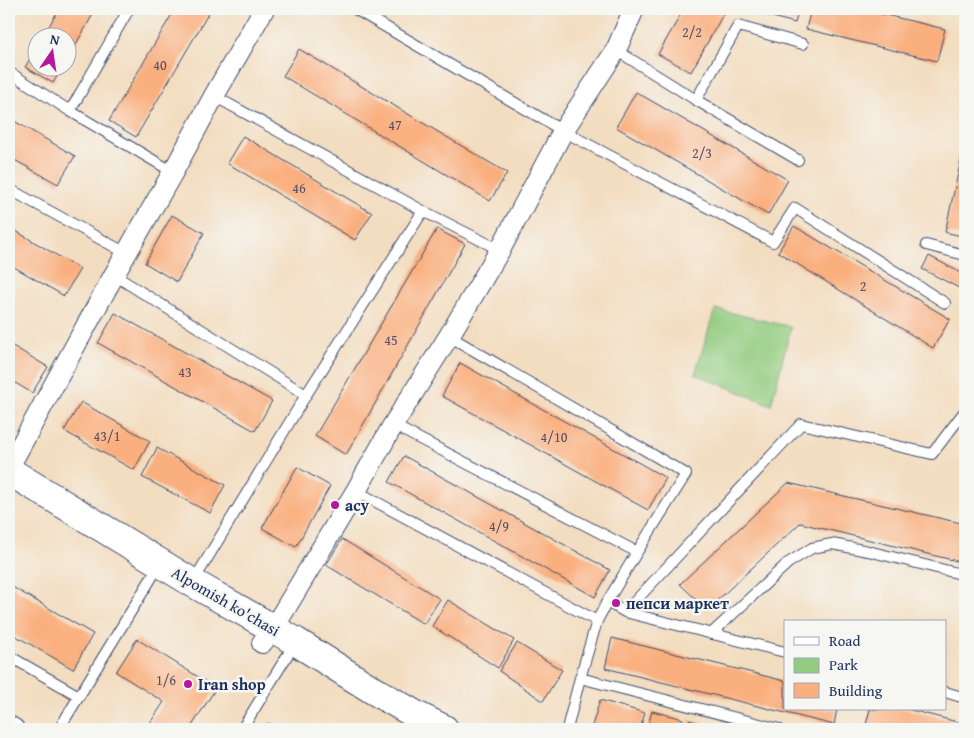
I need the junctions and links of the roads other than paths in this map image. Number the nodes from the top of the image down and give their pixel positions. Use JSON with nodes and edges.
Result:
{"nodes":[{"id":1,"x":129,"y":9,"type":"edge"},
{"id":2,"x":264,"y":9,"type":"edge"},
{"id":3,"x":355,"y":9,"type":"edge"},
{"id":4,"x":634,"y":9,"type":"edge"},
{"id":5,"x":803,"y":44,"type":"dead end"},
{"id":6,"x":616,"y":50,"type":"junction"},
{"id":7,"x":9,"y":72,"type":"edge"},
{"id":8,"x":214,"y":96,"type":"junction"},
{"id":9,"x":696,"y":100,"type":"junction"},
{"id":10,"x":70,"y":111,"type":"junction"},
{"id":11,"x":563,"y":131,"type":"junction"},
{"id":12,"x":798,"y":160,"type":"dead end"},
{"id":13,"x":173,"y":172,"type":"junction"},
{"id":14,"x":9,"y":189,"type":"edge"},
{"id":15,"x":423,"y":210,"type":"junction"},
{"id":16,"x":926,"y":246,"type":"dead end"},
{"id":17,"x":500,"y":250,"type":"junction"},
{"id":18,"x":126,"y":253,"type":"junction"},
{"id":19,"x":965,"y":255,"type":"edge"},
{"id":20,"x":114,"y":275,"type":"junction"},
{"id":21,"x":945,"y":304,"type":"dead end"},
{"id":22,"x":448,"y":336,"type":"junction"},
{"id":23,"x":306,"y":395,"type":"junction"},
{"id":24,"x":965,"y":411,"type":"edge"},
{"id":25,"x":393,"y":424,"type":"junction"},
{"id":26,"x":9,"y":467,"type":"edge"},
{"id":27,"x":9,"y":471,"type":"edge"},
{"id":28,"x":356,"y":491,"type":"junction"},
{"id":29,"x":9,"y":492,"type":"edge"},
{"id":30,"x":637,"y":552,"type":"junction"},
{"id":31,"x":965,"y":575,"type":"edge"},
{"id":32,"x":152,"y":577,"type":"junction"},
{"id":33,"x":193,"y":582,"type":"junction"},
{"id":34,"x":606,"y":602,"type":"junction"},
{"id":35,"x":625,"y":612,"type":"junction"},
{"id":36,"x":597,"y":621,"type":"junction"},
{"id":37,"x":711,"y":634,"type":"junction"},
{"id":38,"x":279,"y":643,"type":"junction"},
{"id":39,"x":784,"y":652,"type":"edge"},
{"id":40,"x":9,"y":656,"type":"edge"},
{"id":41,"x":580,"y":678,"type":"junction"},
{"id":42,"x":946,"y":692,"type":"edge"},
{"id":43,"x":79,"y":696,"type":"junction"},
{"id":44,"x":965,"y":698,"type":"edge"},
{"id":45,"x":9,"y":726,"type":"edge"},
{"id":46,"x":14,"y":729,"type":"edge"},
{"id":47,"x":59,"y":729,"type":"edge"},
{"id":48,"x":242,"y":729,"type":"edge"},
{"id":49,"x":407,"y":729,"type":"edge"},
{"id":50,"x":444,"y":729,"type":"edge"},
{"id":51,"x":567,"y":729,"type":"edge"},
{"id":52,"x":780,"y":729,"type":"edge"}],
"edges":[{"from":1,"to":10,"type":"lane"},
{"from":2,"to":8,"type":"street"},
{"from":3,"to":11,"type":"lane"},
{"from":4,"to":6,"type":"street"},
{"from":5,"to":9,"type":"lane"},
{"from":6,"to":9,"type":"lane"},
{"from":6,"to":11,"type":"street"},
{"from":7,"to":10,"type":"lane"},
{"from":8,"to":13,"type":"street"},
{"from":8,"to":15,"type":"lane"},
{"from":9,"to":12,"type":"lane"},
{"from":10,"to":13,"type":"lane"},
{"from":11,"to":17,"type":"street"},
{"from":11,"to":21,"type":"lane"},
{"from":13,"to":18,"type":"street"},
{"from":14,"to":18,"type":"lane"},
{"from":15,"to":17,"type":"lane"},
{"from":15,"to":23,"type":"lane"},
{"from":16,"to":19,"type":"lane"},
{"from":17,"to":22,"type":"street"},
{"from":18,"to":20,"type":"street"},
{"from":20,"to":23,"type":"lane"},
{"from":20,"to":26,"type":"street"},
{"from":22,"to":25,"type":"street"},
{"from":22,"to":30,"type":"lane"},
{"from":23,"to":33,"type":"lane"},
{"from":24,"to":35,"type":"lane"},
{"from":25,"to":28,"type":"street"},
{"from":25,"to":30,"type":"lane"},
{"from":27,"to":33,"type":"main road","name":"Alpomish ko'chasi"},
{"from":28,"to":36,"type":"lane"},
{"from":28,"to":38,"type":"street"},
{"from":29,"to":32,"type":"main road"},
{"from":30,"to":34,"type":"lane"},
{"from":31,"to":37,"type":"lane"},
{"from":32,"to":38,"type":"main road"},
{"from":32,"to":43,"type":"lane"},
{"from":33,"to":38,"type":"main road","name":"Alpomish ko'chasi"},
{"from":34,"to":35,"type":"lane"},
{"from":34,"to":36,"type":"lane"},
{"from":35,"to":37,"type":"lane"},
{"from":36,"to":41,"type":"lane"},
{"from":37,"to":39,"type":"lane"},
{"from":38,"to":48,"type":"lane"},
{"from":38,"to":49,"type":"main road"},
{"from":38,"to":50,"type":"main road","name":"Alpomish ko'chasi"},
{"from":40,"to":43,"type":"lane"},
{"from":41,"to":51,"type":"lane"},
{"from":41,"to":52,"type":"lane"},
{"from":42,"to":44,"type":"lane"},
{"from":43,"to":47,"type":"lane"},
{"from":45,"to":46,"type":"street"}]}
